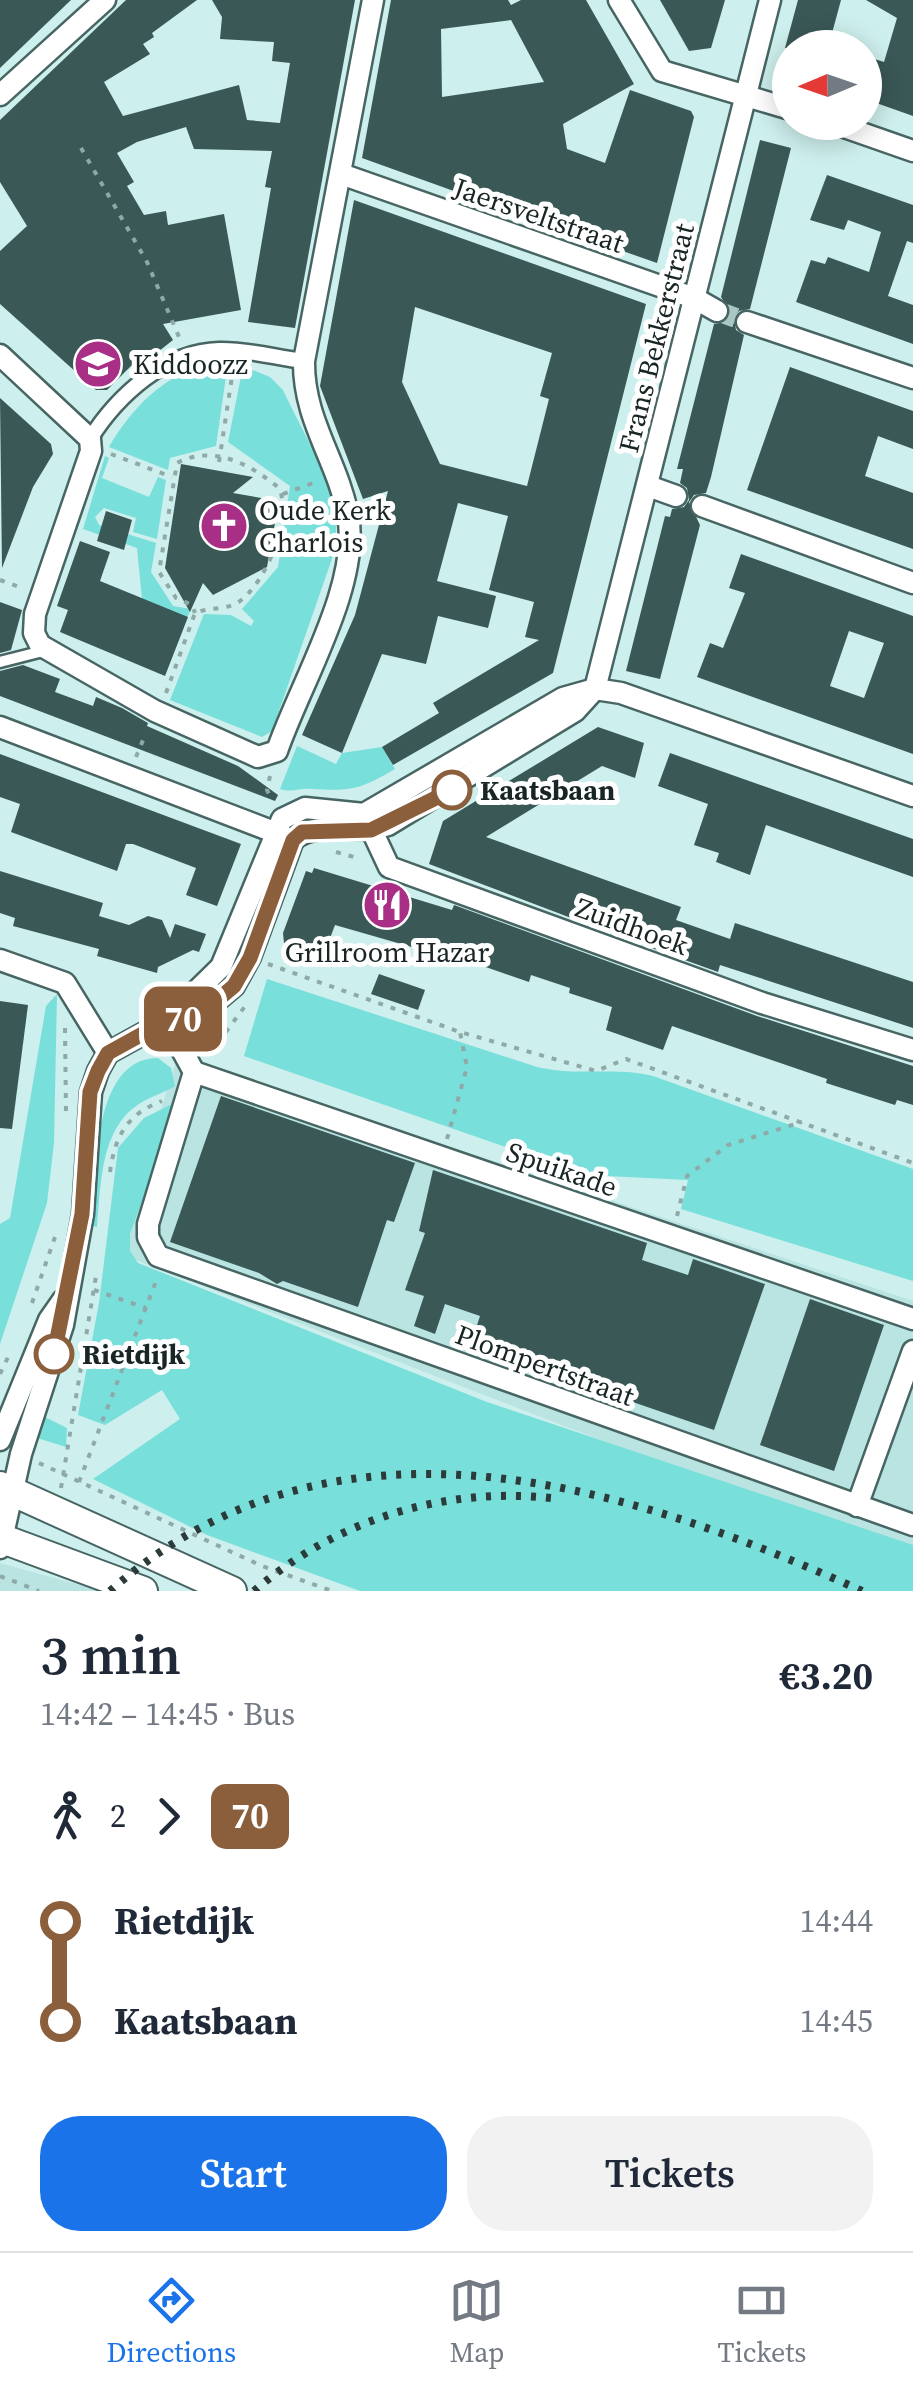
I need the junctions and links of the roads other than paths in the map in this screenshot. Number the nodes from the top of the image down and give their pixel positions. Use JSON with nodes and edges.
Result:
{"nodes":[{"id":1,"x":105,"y":0,"type":"edge"},
{"id":2,"x":374,"y":0,"type":"edge"},
{"id":3,"x":619,"y":0,"type":"edge"},
{"id":4,"x":770,"y":0,"type":"edge"},
{"id":5,"x":745,"y":93,"type":"junction"},
{"id":6,"x":0,"y":95,"type":"edge"},
{"id":7,"x":772,"y":103,"type":"edge"},
{"id":8,"x":882,"y":140,"type":"edge"},
{"id":9,"x":913,"y":151,"type":"edge"},
{"id":10,"x":341,"y":174,"type":"junction"},
{"id":11,"x":694,"y":298,"type":"junction"},
{"id":12,"x":717,"y":311,"type":"tunnel mouth"},
{"id":13,"x":747,"y":322,"type":"tunnel mouth"},
{"id":14,"x":0,"y":355,"type":"edge"},
{"id":15,"x":304,"y":362,"type":"junction"},
{"id":16,"x":913,"y":378,"type":"edge"},
{"id":17,"x":91,"y":445,"type":"junction"},
{"id":18,"x":648,"y":486,"type":"junction"},
{"id":19,"x":676,"y":496,"type":"dead end"},
{"id":20,"x":702,"y":506,"type":"dead end"},
{"id":21,"x":913,"y":583,"type":"edge"},
{"id":22,"x":48,"y":650,"type":"junction"},
{"id":23,"x":0,"y":662,"type":"edge"},
{"id":24,"x":595,"y":690,"type":"junction"},
{"id":25,"x":0,"y":727,"type":"edge"},
{"id":26,"x":913,"y":796,"type":"edge"},
{"id":27,"x":368,"y":822,"type":"junction"},
{"id":28,"x":283,"y":836,"type":"junction"},
{"id":29,"x":0,"y":960,"type":"edge"},
{"id":30,"x":166,"y":1021,"type":"junction"},
{"id":31,"x":913,"y":1050,"type":"edge"},
{"id":32,"x":108,"y":1053,"type":"junction"},
{"id":33,"x":194,"y":1072,"type":"junction"},
{"id":34,"x":64,"y":1298,"type":"junction"},
{"id":35,"x":913,"y":1319,"type":"edge"},
{"id":36,"x":913,"y":1351,"type":"edge"},
{"id":37,"x":0,"y":1440,"type":"edge"},
{"id":38,"x":7,"y":1490,"type":"edge"},
{"id":39,"x":857,"y":1506,"type":"junction"},
{"id":40,"x":913,"y":1525,"type":"edge"},
{"id":41,"x":1,"y":1542,"type":"edge"},
{"id":42,"x":143,"y":1591,"type":"edge"},
{"id":43,"x":232,"y":1591,"type":"edge"}],
"edges":[{"from":1,"to":6,"type":"street"},
{"from":2,"to":10,"type":"street"},
{"from":3,"to":5,"type":"street"},
{"from":4,"to":5,"type":"street","name":"Frans Bekkerstraat"},
{"from":5,"to":7,"type":"street"},
{"from":5,"to":11,"type":"street","name":"Frans Bekkerstraat"},
{"from":8,"to":9,"type":"street"},
{"from":10,"to":11,"type":"street","name":"Jaersveltstraat"},
{"from":10,"to":15,"type":"street"},
{"from":11,"to":12,"type":"street","name":"Jaersveltstraat"},
{"from":11,"to":18,"type":"street","name":"Frans Bekkerstraat"},
{"from":13,"to":16,"type":"street"},
{"from":14,"to":17,"type":"street"},
{"from":15,"to":17,"type":"street"},
{"from":15,"to":22,"type":"street"},
{"from":17,"to":22,"type":"street"},
{"from":18,"to":19,"type":"street"},
{"from":18,"to":24,"type":"street","name":"Frans Bekkerstraat"},
{"from":20,"to":21,"type":"street"},
{"from":22,"to":23,"type":"lane"},
{"from":24,"to":26,"type":"street"},
{"from":24,"to":27,"type":"street"},
{"from":25,"to":28,"type":"street"},
{"from":27,"to":28,"type":"street"},
{"from":27,"to":31,"type":"street","name":"Zuidhoek"},
{"from":28,"to":30,"type":"street"},
{"from":29,"to":32,"type":"street"},
{"from":30,"to":32,"type":"street"},
{"from":30,"to":33,"type":"street"},
{"from":32,"to":34,"type":"street"},
{"from":33,"to":35,"type":"street","name":"Spuikade"},
{"from":33,"to":39,"type":"street","name":"Plompertstraat"},
{"from":34,"to":37,"type":"street"},
{"from":34,"to":38,"type":"street"},
{"from":36,"to":39,"type":"street"},
{"from":38,"to":41,"type":"street"},
{"from":38,"to":43,"type":"main road"},
{"from":39,"to":40,"type":"street","name":"Plompertstraat"},
{"from":41,"to":42,"type":"main road"}]}
